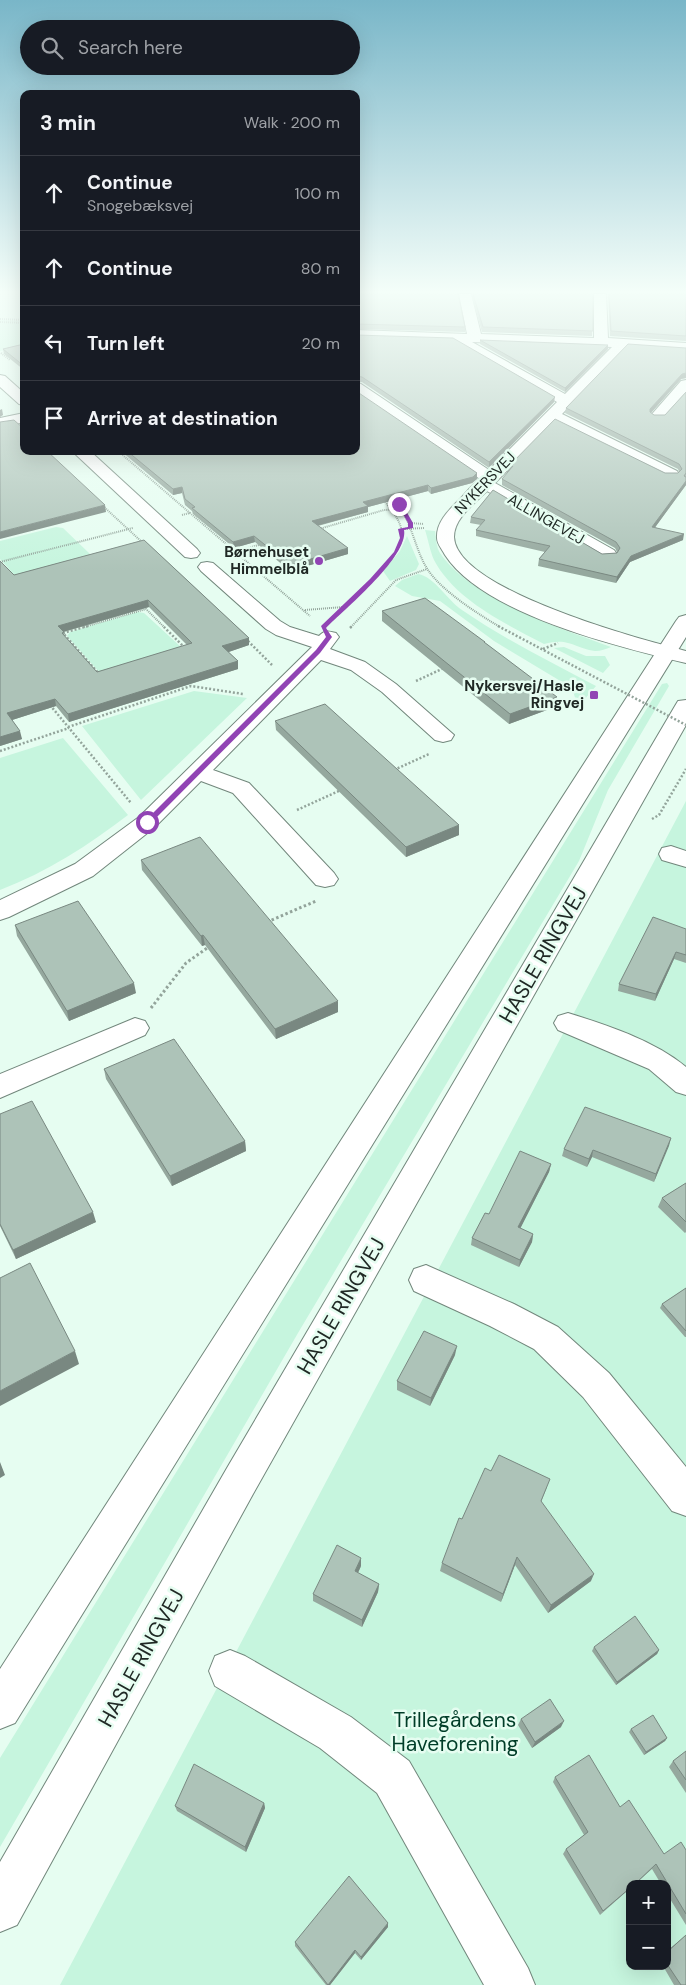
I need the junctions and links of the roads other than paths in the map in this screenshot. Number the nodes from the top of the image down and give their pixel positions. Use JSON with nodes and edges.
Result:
{"nodes":[{"id":1,"x":8,"y":387,"type":"edge"},
{"id":2,"x":541,"y":387,"type":"edge"},
{"id":3,"x":580,"y":387,"type":"edge"},
{"id":4,"x":684,"y":387,"type":"edge"},
{"id":5,"x":360,"y":391,"type":"edge"},
{"id":6,"x":20,"y":397,"type":"edge"},
{"id":7,"x":566,"y":401,"type":"junction"},
{"id":8,"x":552,"y":415,"type":"junction"},
{"id":9,"x":658,"y":416,"type":"edge"},
{"id":10,"x":20,"y":418,"type":"edge"},
{"id":11,"x":0,"y":422,"type":"edge"},
{"id":12,"x":84,"y":455,"type":"edge"},
{"id":13,"x":671,"y":474,"type":"edge"},
{"id":14,"x":487,"y":480,"type":"junction"},
{"id":15,"x":191,"y":553,"type":"dead end"},
{"id":16,"x":608,"y":554,"type":"edge"},
{"id":17,"x":207,"y":567,"type":"dead end"},
{"id":18,"x":686,"y":621,"type":"edge"},
{"id":19,"x":323,"y":640,"type":"junction"},
{"id":20,"x":676,"y":655,"type":"edge"},
{"id":21,"x":686,"y":706,"type":"edge"},
{"id":22,"x":443,"y":735,"type":"road end"},
{"id":23,"x":198,"y":772,"type":"junction"},
{"id":24,"x":326,"y":879,"type":"road end"},
{"id":25,"x":0,"y":911,"type":"edge"},
{"id":26,"x":568,"y":1023,"type":"dead end"},
{"id":27,"x":135,"y":1028,"type":"road end"},
{"id":28,"x":686,"y":1084,"type":"edge"},
{"id":29,"x":0,"y":1087,"type":"edge"},
{"id":30,"x":426,"y":1280,"type":"dead end"},
{"id":31,"x":686,"y":1497,"type":"edge"},
{"id":32,"x":230,"y":1671,"type":"dead end"},
{"id":33,"x":0,"y":1708,"type":"edge"},
{"id":34,"x":0,"y":1908,"type":"edge"},
{"id":35,"x":511,"y":1985,"type":"edge"}],
"edges":[{"from":1,"to":6,"type":"street"},
{"from":2,"to":7,"type":"street"},
{"from":3,"to":7,"type":"street","name":"NYKERSVEJ"},
{"from":4,"to":9,"type":"street"},
{"from":5,"to":14,"type":"street","name":"ALLINGEVEJ"},
{"from":7,"to":8,"type":"street","name":"NYKERSVEJ"},
{"from":8,"to":13,"type":"street"},
{"from":8,"to":14,"type":"street","name":"NYKERSVEJ"},
{"from":10,"to":11,"type":"street"},
{"from":12,"to":15,"type":"street"},
{"from":14,"to":16,"type":"street","name":"ALLINGEVEJ"},
{"from":14,"to":20,"type":"street","name":"NYKERSVEJ"},
{"from":17,"to":19,"type":"street"},
{"from":18,"to":20,"type":"street"},
{"from":19,"to":22,"type":"street"},
{"from":19,"to":23,"type":"street"},
{"from":20,"to":33,"type":"street"},
{"from":21,"to":34,"type":"street","name":"HASLE RINGVEJ"},
{"from":23,"to":24,"type":"street"},
{"from":23,"to":25,"type":"street"},
{"from":26,"to":28,"type":"street"},
{"from":27,"to":29,"type":"street"},
{"from":30,"to":31,"type":"street"},
{"from":32,"to":35,"type":"street"}]}
